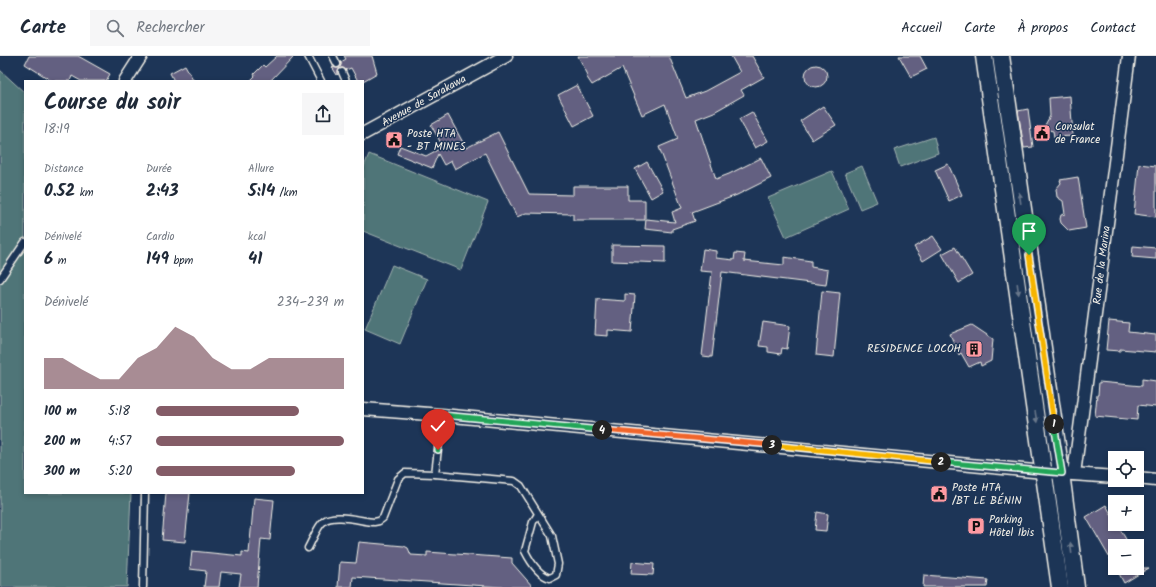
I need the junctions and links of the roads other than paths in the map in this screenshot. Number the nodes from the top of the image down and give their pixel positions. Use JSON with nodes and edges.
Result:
{"nodes":[{"id":1,"x":140,"y":56,"type":"edge"},
{"id":2,"x":308,"y":56,"type":"edge"},
{"id":3,"x":333,"y":56,"type":"edge"},
{"id":4,"x":506,"y":56,"type":"edge"},
{"id":5,"x":984,"y":56,"type":"edge"},
{"id":6,"x":1000,"y":56,"type":"edge"},
{"id":7,"x":1129,"y":56,"type":"edge"},
{"id":8,"x":337,"y":64,"type":"dead end"},
{"id":9,"x":342,"y":72,"type":"dead end"},
{"id":10,"x":126,"y":80,"type":"edge"},
{"id":11,"x":320,"y":80,"type":"edge"},
{"id":12,"x":346,"y":80,"type":"edge"},
{"id":13,"x":1000,"y":110,"type":"junction"},
{"id":14,"x":364,"y":131,"type":"edge"},
{"id":15,"x":1005,"y":140,"type":"junction"},
{"id":16,"x":24,"y":243,"type":"edge"},
{"id":17,"x":0,"y":279,"type":"edge"},
{"id":18,"x":364,"y":409,"type":"edge"},
{"id":19,"x":442,"y":415,"type":"junction"},
{"id":20,"x":1044,"y":472,"type":"junction"},
{"id":21,"x":1068,"y":473,"type":"junction"},
{"id":22,"x":435,"y":474,"type":"junction"},
{"id":23,"x":1108,"y":476,"type":"edge"},
{"id":24,"x":1144,"y":479,"type":"edge"},
{"id":25,"x":1156,"y":480,"type":"edge"},
{"id":26,"x":145,"y":494,"type":"edge"},
{"id":27,"x":538,"y":514,"type":"junction"},
{"id":28,"x":308,"y":548,"type":"dead end"},
{"id":29,"x":143,"y":587,"type":"edge"},
{"id":30,"x":1060,"y":587,"type":"edge"},
{"id":31,"x":1076,"y":587,"type":"edge"}],
"edges":[{"from":1,"to":10,"type":"street"},
{"from":2,"to":11,"type":"lane"},
{"from":3,"to":8,"type":"lane"},
{"from":4,"to":14,"type":"street","name":"Avenue de Sarakawa"},
{"from":5,"to":13,"type":"street"},
{"from":6,"to":13,"type":"street"},
{"from":7,"to":21,"type":"street","name":"Rue de la Marina"},
{"from":9,"to":12,"type":"lane"},
{"from":13,"to":15,"type":"street"},
{"from":15,"to":20,"type":"street","one_way":true},
{"from":21,"to":15,"type":"street","one_way":true},
{"from":16,"to":17,"type":"lane"},
{"from":18,"to":19,"type":"street"},
{"from":19,"to":20,"type":"street"},
{"from":19,"to":22,"type":"lane"},
{"from":20,"to":21,"type":"street"},
{"from":20,"to":30,"type":"street"},
{"from":21,"to":23,"type":"street"},
{"from":31,"to":21,"type":"street","one_way":true},
{"from":22,"to":27,"type":"lane"},
{"from":22,"to":28,"type":"lane"},
{"from":24,"to":25,"type":"street"},
{"from":26,"to":29,"type":"lane"},
{"from":27,"to":27,"type":"lane"}]}
